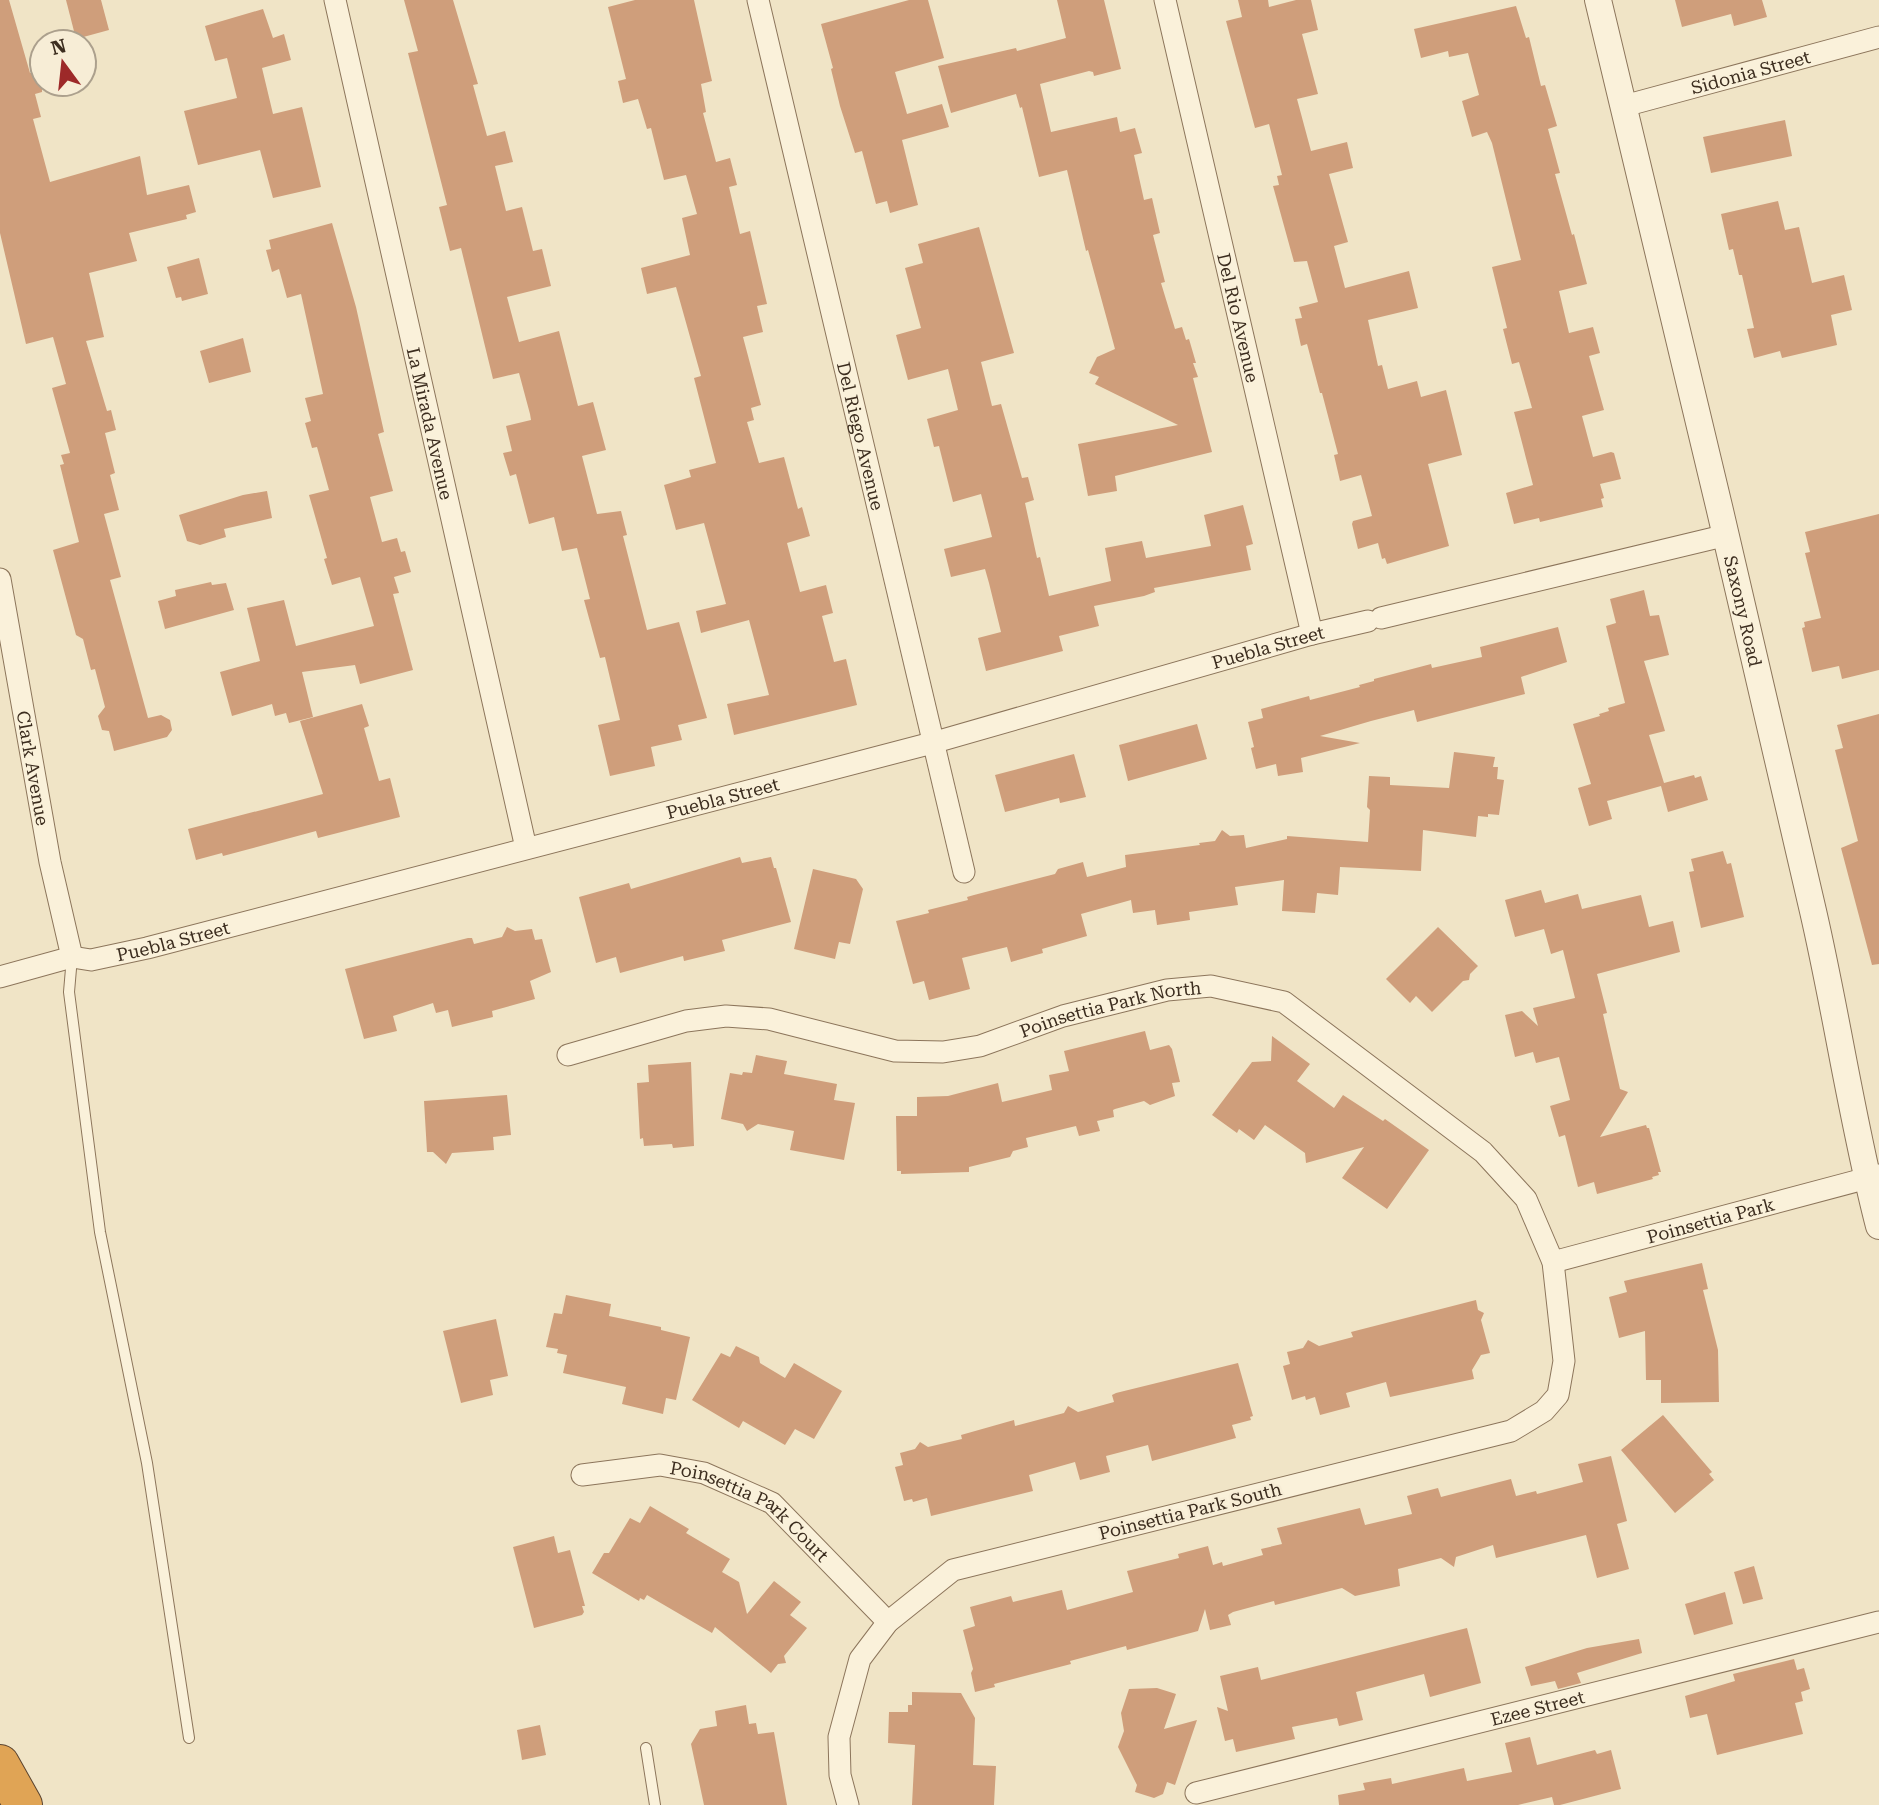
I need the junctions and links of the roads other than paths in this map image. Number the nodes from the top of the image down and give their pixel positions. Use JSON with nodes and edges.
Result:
{"nodes":[{"id":1,"x":335,"y":0,"type":"edge"},
{"id":2,"x":758,"y":0,"type":"edge"},
{"id":3,"x":1166,"y":0,"type":"edge"},
{"id":4,"x":1598,"y":0,"type":"edge"},
{"id":5,"x":1879,"y":37,"type":"edge"},
{"id":6,"x":1624,"y":106,"type":"junction"},
{"id":7,"x":1727,"y":536,"type":"junction"},
{"id":8,"x":0,"y":579,"type":"edge"},
{"id":9,"x":1312,"y":634,"type":"junction"},
{"id":10,"x":932,"y":743,"type":"junction"},
{"id":11,"x":526,"y":848,"type":"junction"},
{"id":12,"x":964,"y":872,"type":"dead end"},
{"id":13,"x":72,"y":957,"type":"junction"},
{"id":14,"x":0,"y":977,"type":"edge"},
{"id":15,"x":568,"y":1055,"type":"dead end"},
{"id":16,"x":1873,"y":1176,"type":"edge"},
{"id":17,"x":1879,"y":1226,"type":"edge"},
{"id":18,"x":1553,"y":1262,"type":"junction"},
{"id":19,"x":582,"y":1475,"type":"dead end"},
{"id":20,"x":888,"y":1622,"type":"junction"},
{"id":21,"x":1879,"y":1622,"type":"edge"},
{"id":22,"x":189,"y":1738,"type":"dead end"},
{"id":23,"x":646,"y":1748,"type":"dead end"},
{"id":24,"x":0,"y":1764,"type":"edge"},
{"id":25,"x":1196,"y":1793,"type":"dead end"},
{"id":26,"x":23,"y":1805,"type":"edge"},
{"id":27,"x":655,"y":1805,"type":"edge"},
{"id":28,"x":848,"y":1805,"type":"edge"}],
"edges":[{"from":1,"to":11,"type":"street","name":"La Mirada Avenue"},
{"from":2,"to":10,"type":"street","name":"Del Riego Avenue"},
{"from":3,"to":9,"type":"street","name":"Del Rio Avenue"},
{"from":4,"to":6,"type":"street","name":"Saxony Road"},
{"from":5,"to":6,"type":"street","name":"Sidonia Street"},
{"from":6,"to":7,"type":"street","name":"Saxony Road"},
{"from":7,"to":9,"type":"street","name":"Puebla Street"},
{"from":7,"to":16,"type":"street","name":"Saxony Road"},
{"from":8,"to":13,"type":"street","name":"Clark Avenue"},
{"from":9,"to":10,"type":"street","name":"Puebla Street"},
{"from":10,"to":11,"type":"street","name":"Puebla Street"},
{"from":10,"to":12,"type":"street","name":"Del Riego Avenue"},
{"from":11,"to":13,"type":"street","name":"Puebla Street"},
{"from":13,"to":14,"type":"street","name":"Puebla Street"},
{"from":13,"to":22,"type":"lane"},
{"from":15,"to":18,"type":"street","name":"Poinsettia Park North"},
{"from":16,"to":17,"type":"street","name":"Saxony Road"},
{"from":16,"to":18,"type":"street","name":"Poinsettia Park"},
{"from":18,"to":20,"type":"street","name":"Poinsettia Park South"},
{"from":19,"to":20,"type":"street","name":"Poinsettia Park Court"},
{"from":20,"to":28,"type":"street","name":"Poinsettia Park South"},
{"from":21,"to":25,"type":"street","name":"Ezee Street"},
{"from":23,"to":27,"type":"lane"},
{"from":24,"to":26,"type":"highway"}]}
